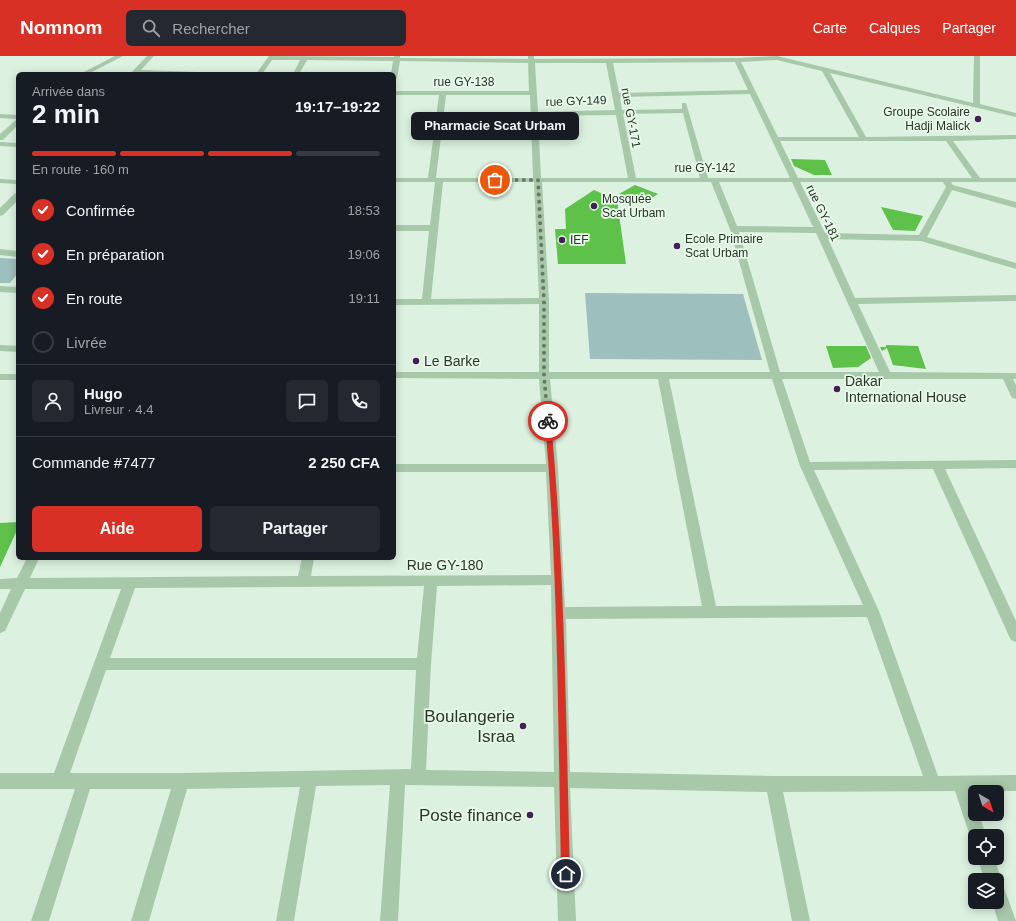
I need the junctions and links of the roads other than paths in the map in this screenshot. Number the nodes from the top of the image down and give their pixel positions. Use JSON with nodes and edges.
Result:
{"nodes":[{"id":1,"x":120,"y":56,"type":"edge"},
{"id":2,"x":150,"y":56,"type":"edge"},
{"id":3,"x":977,"y":56,"type":"edge"},
{"id":4,"x":271,"y":57,"type":"edge"},
{"id":5,"x":305,"y":57,"type":"edge"},
{"id":6,"x":776,"y":57,"type":"edge"},
{"id":7,"x":397,"y":58,"type":"edge"},
{"id":8,"x":531,"y":58,"type":"edge"},
{"id":9,"x":609,"y":60,"type":"junction"},
{"id":10,"x":737,"y":60,"type":"junction"},
{"id":11,"x":824,"y":70,"type":"junction"},
{"id":12,"x":87,"y":72,"type":"edge"},
{"id":13,"x":135,"y":72,"type":"edge"},
{"id":14,"x":260,"y":72,"type":"edge"},
{"id":15,"x":297,"y":72,"type":"edge"},
{"id":16,"x":395,"y":72,"type":"edge"},
{"id":17,"x":752,"y":92,"type":"junction"},
{"id":18,"x":396,"y":93,"type":"edge"},
{"id":19,"x":443,"y":93,"type":"junction"},
{"id":20,"x":533,"y":93,"type":"junction"},
{"id":21,"x":678,"y":94,"type":"junction"},
{"id":22,"x":615,"y":95,"type":"junction"},
{"id":23,"x":976,"y":105,"type":"junction"},
{"id":24,"x":618,"y":111,"type":"junction"},
{"id":25,"x":686,"y":111,"type":"junction"},
{"id":26,"x":534,"y":114,"type":"junction"},
{"id":27,"x":1016,"y":115,"type":"edge"},
{"id":28,"x":0,"y":116,"type":"edge"},
{"id":29,"x":16,"y":117,"type":"edge"},
{"id":30,"x":16,"y":123,"type":"edge"},
{"id":31,"x":1016,"y":137,"type":"edge"},
{"id":32,"x":0,"y":138,"type":"edge"},
{"id":33,"x":775,"y":139,"type":"junction"},
{"id":34,"x":864,"y":139,"type":"junction"},
{"id":35,"x":948,"y":139,"type":"junction"},
{"id":36,"x":0,"y":144,"type":"edge"},
{"id":37,"x":16,"y":145,"type":"edge"},
{"id":38,"x":396,"y":180,"type":"edge"},
{"id":39,"x":435,"y":180,"type":"junction"},
{"id":40,"x":538,"y":180,"type":"junction"},
{"id":41,"x":632,"y":180,"type":"junction"},
{"id":42,"x":710,"y":180,"type":"junction"},
{"id":43,"x":794,"y":180,"type":"junction"},
{"id":44,"x":978,"y":180,"type":"junction"},
{"id":45,"x":1016,"y":180,"type":"edge"},
{"id":46,"x":0,"y":181,"type":"edge"},
{"id":47,"x":16,"y":182,"type":"edge"},
{"id":48,"x":947,"y":184,"type":"junction"},
{"id":49,"x":16,"y":197,"type":"edge"},
{"id":50,"x":1016,"y":205,"type":"edge"},
{"id":51,"x":0,"y":213,"type":"edge"},
{"id":52,"x":396,"y":228,"type":"edge"},
{"id":53,"x":434,"y":228,"type":"junction"},
{"id":54,"x":734,"y":229,"type":"junction"},
{"id":55,"x":820,"y":233,"type":"junction"},
{"id":56,"x":922,"y":238,"type":"junction"},
{"id":57,"x":0,"y":252,"type":"edge"},
{"id":58,"x":16,"y":254,"type":"edge"},
{"id":59,"x":1016,"y":266,"type":"edge"},
{"id":60,"x":16,"y":288,"type":"edge"},
{"id":61,"x":0,"y":289,"type":"edge"},
{"id":62,"x":1016,"y":298,"type":"edge"},
{"id":63,"x":396,"y":302,"type":"edge"},
{"id":64,"x":426,"y":302,"type":"junction"},
{"id":65,"x":544,"y":302,"type":"junction"},
{"id":66,"x":851,"y":302,"type":"junction"},
{"id":67,"x":0,"y":348,"type":"edge"},
{"id":68,"x":16,"y":349,"type":"edge"},
{"id":69,"x":396,"y":375,"type":"edge"},
{"id":70,"x":544,"y":376,"type":"junction"},
{"id":71,"x":664,"y":376,"type":"junction"},
{"id":72,"x":776,"y":376,"type":"junction"},
{"id":73,"x":886,"y":376,"type":"junction"},
{"id":74,"x":1011,"y":376,"type":"edge"},
{"id":75,"x":0,"y":377,"type":"edge"},
{"id":76,"x":16,"y":377,"type":"edge"},
{"id":77,"x":1016,"y":395,"type":"edge"},
{"id":78,"x":1016,"y":464,"type":"edge"},
{"id":79,"x":937,"y":465,"type":"junction"},
{"id":80,"x":806,"y":466,"type":"junction"},
{"id":81,"x":396,"y":468,"type":"edge"},
{"id":82,"x":552,"y":468,"type":"junction"},
{"id":83,"x":32,"y":560,"type":"edge"},
{"id":84,"x":308,"y":560,"type":"edge"},
{"id":85,"x":557,"y":580,"type":"junction"},
{"id":86,"x":304,"y":581,"type":"junction"},
{"id":87,"x":431,"y":581,"type":"junction"},
{"id":88,"x":130,"y":582,"type":"junction"},
{"id":89,"x":21,"y":583,"type":"junction"},
{"id":90,"x":0,"y":584,"type":"edge"},
{"id":91,"x":872,"y":611,"type":"junction"},
{"id":92,"x":710,"y":612,"type":"junction"},
{"id":93,"x":559,"y":613,"type":"junction"},
{"id":94,"x":0,"y":627,"type":"edge"},
{"id":95,"x":1016,"y":636,"type":"edge"},
{"id":96,"x":101,"y":664,"type":"junction"},
{"id":97,"x":424,"y":664,"type":"junction"},
{"id":98,"x":418,"y":776,"type":"junction"},
{"id":99,"x":398,"y":777,"type":"junction"},
{"id":100,"x":309,"y":778,"type":"junction"},
{"id":101,"x":0,"y":781,"type":"edge"},
{"id":102,"x":60,"y":781,"type":"junction"},
{"id":103,"x":85,"y":781,"type":"junction"},
{"id":104,"x":181,"y":781,"type":"junction"},
{"id":105,"x":562,"y":781,"type":"junction"},
{"id":106,"x":933,"y":783,"type":"junction"},
{"id":107,"x":960,"y":783,"type":"junction"},
{"id":108,"x":773,"y":784,"type":"junction"},
{"id":109,"x":1016,"y":784,"type":"edge"},
{"id":110,"x":976,"y":829,"type":"edge"},
{"id":111,"x":1003,"y":909,"type":"edge"},
{"id":112,"x":40,"y":921,"type":"edge"},
{"id":113,"x":140,"y":921,"type":"edge"},
{"id":114,"x":284,"y":921,"type":"edge"},
{"id":115,"x":389,"y":921,"type":"edge"},
{"id":116,"x":567,"y":921,"type":"edge"},
{"id":117,"x":801,"y":921,"type":"edge"},
{"id":118,"x":1007,"y":921,"type":"edge"}],
"edges":[{"from":1,"to":12,"type":"street"},
{"from":2,"to":13,"type":"street"},
{"from":3,"to":23,"type":"street"},
{"from":4,"to":5,"type":"street"},
{"from":4,"to":14,"type":"street"},
{"from":5,"to":7,"type":"street"},
{"from":5,"to":15,"type":"street"},
{"from":6,"to":10,"type":"street"},
{"from":6,"to":11,"type":"street"},
{"from":7,"to":8,"type":"street"},
{"from":7,"to":16,"type":"street"},
{"from":8,"to":9,"type":"street"},
{"from":8,"to":20,"type":"street"},
{"from":9,"to":10,"type":"street"},
{"from":9,"to":22,"type":"street","name":"rue GY-171"},
{"from":10,"to":17,"type":"street","name":"rue GY-181"},
{"from":11,"to":23,"type":"street"},
{"from":11,"to":34,"type":"street"},
{"from":17,"to":21,"type":"street"},
{"from":17,"to":33,"type":"street","name":"rue GY-181"},
{"from":18,"to":19,"type":"street","name":"rue GY-138"},
{"from":19,"to":20,"type":"street","name":"rue GY-138"},
{"from":19,"to":39,"type":"street"},
{"from":20,"to":26,"type":"street"},
{"from":21,"to":22,"type":"street"},
{"from":21,"to":25,"type":"street"},
{"from":22,"to":24,"type":"street","name":"rue GY-171"},
{"from":23,"to":27,"type":"street"},
{"from":24,"to":25,"type":"street","name":"rue GY-149"},
{"from":24,"to":26,"type":"street","name":"rue GY-149"},
{"from":24,"to":41,"type":"street","name":"rue GY-171"},
{"from":25,"to":42,"type":"street"},
{"from":26,"to":40,"type":"street"},
{"from":28,"to":29,"type":"street"},
{"from":30,"to":32,"type":"street"},
{"from":31,"to":35,"type":"street"},
{"from":33,"to":34,"type":"street"},
{"from":33,"to":43,"type":"street","name":"rue GY-181"},
{"from":34,"to":35,"type":"street"},
{"from":35,"to":44,"type":"street"},
{"from":36,"to":37,"type":"street"},
{"from":38,"to":39,"type":"street","name":"rue GY-142"},
{"from":39,"to":40,"type":"street","name":"rue GY-142"},
{"from":39,"to":53,"type":"street"},
{"from":40,"to":41,"type":"street","name":"rue GY-142"},
{"from":40,"to":65,"type":"street"},
{"from":41,"to":42,"type":"street","name":"rue GY-142"},
{"from":42,"to":43,"type":"street","name":"rue GY-142"},
{"from":42,"to":54,"type":"street"},
{"from":43,"to":48,"type":"street","name":"rue GY-142"},
{"from":43,"to":55,"type":"street","name":"rue GY-181"},
{"from":44,"to":45,"type":"street","name":"rue GY-142"},
{"from":44,"to":48,"type":"street","name":"rue GY-142"},
{"from":46,"to":47,"type":"street"},
{"from":48,"to":50,"type":"street"},
{"from":48,"to":56,"type":"street"},
{"from":49,"to":51,"type":"street"},
{"from":52,"to":53,"type":"street"},
{"from":53,"to":64,"type":"street"},
{"from":54,"to":55,"type":"street"},
{"from":54,"to":72,"type":"street"},
{"from":55,"to":56,"type":"street"},
{"from":55,"to":66,"type":"street","name":"rue GY-181"},
{"from":56,"to":59,"type":"street"},
{"from":57,"to":58,"type":"street"},
{"from":60,"to":61,"type":"street"},
{"from":62,"to":66,"type":"street"},
{"from":63,"to":64,"type":"street"},
{"from":64,"to":65,"type":"street"},
{"from":65,"to":70,"type":"street"},
{"from":66,"to":73,"type":"street","name":"rue GY-181"},
{"from":67,"to":68,"type":"street"},
{"from":69,"to":70,"type":"street"},
{"from":70,"to":71,"type":"street"},
{"from":70,"to":82,"type":"street"},
{"from":71,"to":72,"type":"street"},
{"from":71,"to":92,"type":"street"},
{"from":72,"to":73,"type":"street"},
{"from":72,"to":80,"type":"street"},
{"from":73,"to":74,"type":"street"},
{"from":74,"to":77,"type":"street"},
{"from":75,"to":76,"type":"street"},
{"from":78,"to":79,"type":"street"},
{"from":79,"to":80,"type":"street"},
{"from":79,"to":95,"type":"street"},
{"from":80,"to":91,"type":"street"},
{"from":81,"to":82,"type":"street"},
{"from":82,"to":85,"type":"street"},
{"from":83,"to":89,"type":"street"},
{"from":84,"to":86,"type":"street"},
{"from":85,"to":87,"type":"street","name":"Rue GY-180"},
{"from":85,"to":93,"type":"street"},
{"from":86,"to":87,"type":"street","name":"Rue GY-180"},
{"from":86,"to":88,"type":"street","name":"Rue GY-180"},
{"from":87,"to":97,"type":"street"},
{"from":88,"to":89,"type":"street","name":"Rue GY-180"},
{"from":88,"to":96,"type":"street"},
{"from":89,"to":90,"type":"street","name":"Rue GY-180"},
{"from":89,"to":94,"type":"street"},
{"from":91,"to":92,"type":"street"},
{"from":91,"to":106,"type":"street"},
{"from":92,"to":93,"type":"street"},
{"from":93,"to":105,"type":"street"},
{"from":96,"to":97,"type":"street"},
{"from":96,"to":102,"type":"street"},
{"from":97,"to":98,"type":"street"},
{"from":98,"to":99,"type":"street"},
{"from":98,"to":105,"type":"street"},
{"from":99,"to":100,"type":"street"},
{"from":99,"to":115,"type":"street"},
{"from":100,"to":104,"type":"street"},
{"from":100,"to":114,"type":"street"},
{"from":101,"to":102,"type":"street"},
{"from":102,"to":103,"type":"street"},
{"from":103,"to":104,"type":"street"},
{"from":103,"to":112,"type":"street"},
{"from":104,"to":113,"type":"street"},
{"from":105,"to":108,"type":"street"},
{"from":105,"to":116,"type":"street"},
{"from":106,"to":107,"type":"street"},
{"from":106,"to":108,"type":"street"},
{"from":107,"to":109,"type":"street"},
{"from":107,"to":110,"type":"street"},
{"from":108,"to":117,"type":"street"},
{"from":111,"to":118,"type":"street"}]}
